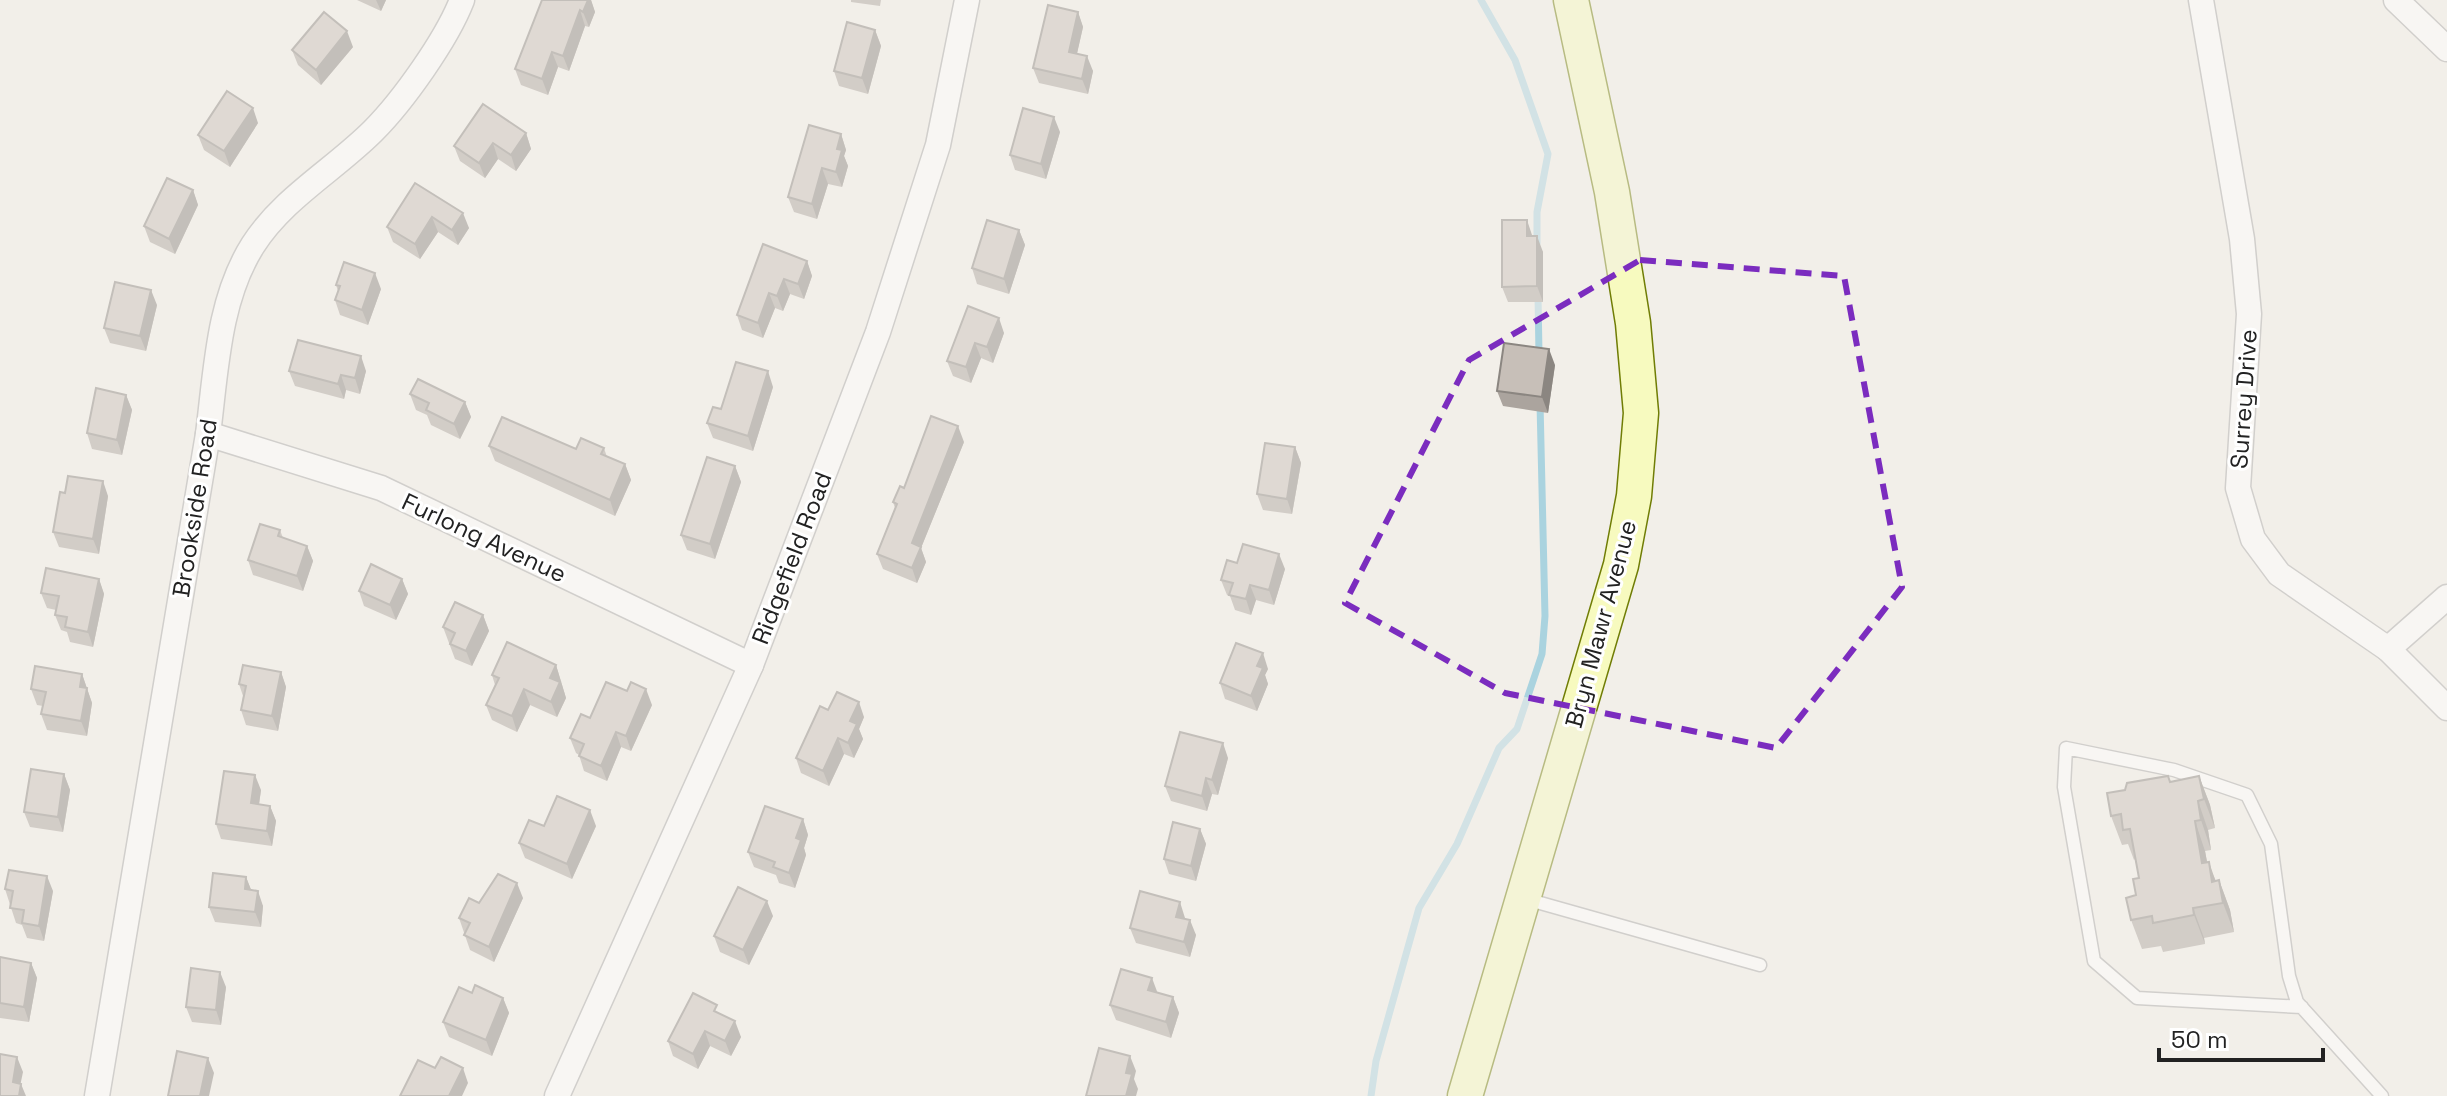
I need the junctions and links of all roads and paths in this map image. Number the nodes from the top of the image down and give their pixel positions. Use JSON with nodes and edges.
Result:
{"nodes":[{"id":1,"x":462,"y":0,"type":"edge"},
{"id":2,"x":967,"y":0,"type":"edge"},
{"id":3,"x":1571,"y":0,"type":"edge"},
{"id":4,"x":2201,"y":0,"type":"edge"},
{"id":5,"x":2396,"y":0,"type":"edge"},
{"id":6,"x":2447,"y":49,"type":"edge"},
{"id":7,"x":208,"y":434,"type":"junction"},
{"id":8,"x":2447,"y":597,"type":"edge"},
{"id":9,"x":2388,"y":649,"type":"junction"},
{"id":10,"x":751,"y":665,"type":"junction"},
{"id":11,"x":2447,"y":708,"type":"edge"},
{"id":12,"x":1523,"y":898,"type":"junction"},
{"id":13,"x":1760,"y":965,"type":"dead end"},
{"id":14,"x":2302,"y":1007,"type":"junction"},
{"id":15,"x":97,"y":1096,"type":"edge"},
{"id":16,"x":557,"y":1096,"type":"edge"},
{"id":17,"x":1465,"y":1096,"type":"edge"},
{"id":18,"x":2382,"y":1096,"type":"edge"}],
"edges":[{"from":1,"to":7,"type":"street","name":"Brookside Road"},
{"from":2,"to":10,"type":"street","name":"Ridgefield Road"},
{"from":3,"to":12,"type":"main road","name":"Bryn Mawr Avenue"},
{"from":4,"to":9,"type":"street","name":"Surrey Drive"},
{"from":5,"to":6,"type":"street"},
{"from":7,"to":10,"type":"street","name":"Furlong Avenue"},
{"from":7,"to":15,"type":"street","name":"Brookside Road"},
{"from":8,"to":9,"type":"street"},
{"from":9,"to":11,"type":"street","name":"Surrey Drive"},
{"from":10,"to":16,"type":"street","name":"Ridgefield Road"},
{"from":12,"to":13,"type":"lane"},
{"from":12,"to":17,"type":"main road","name":"Bryn Mawr Avenue"},
{"from":14,"to":14,"type":"lane"},
{"from":14,"to":18,"type":"lane"}]}
